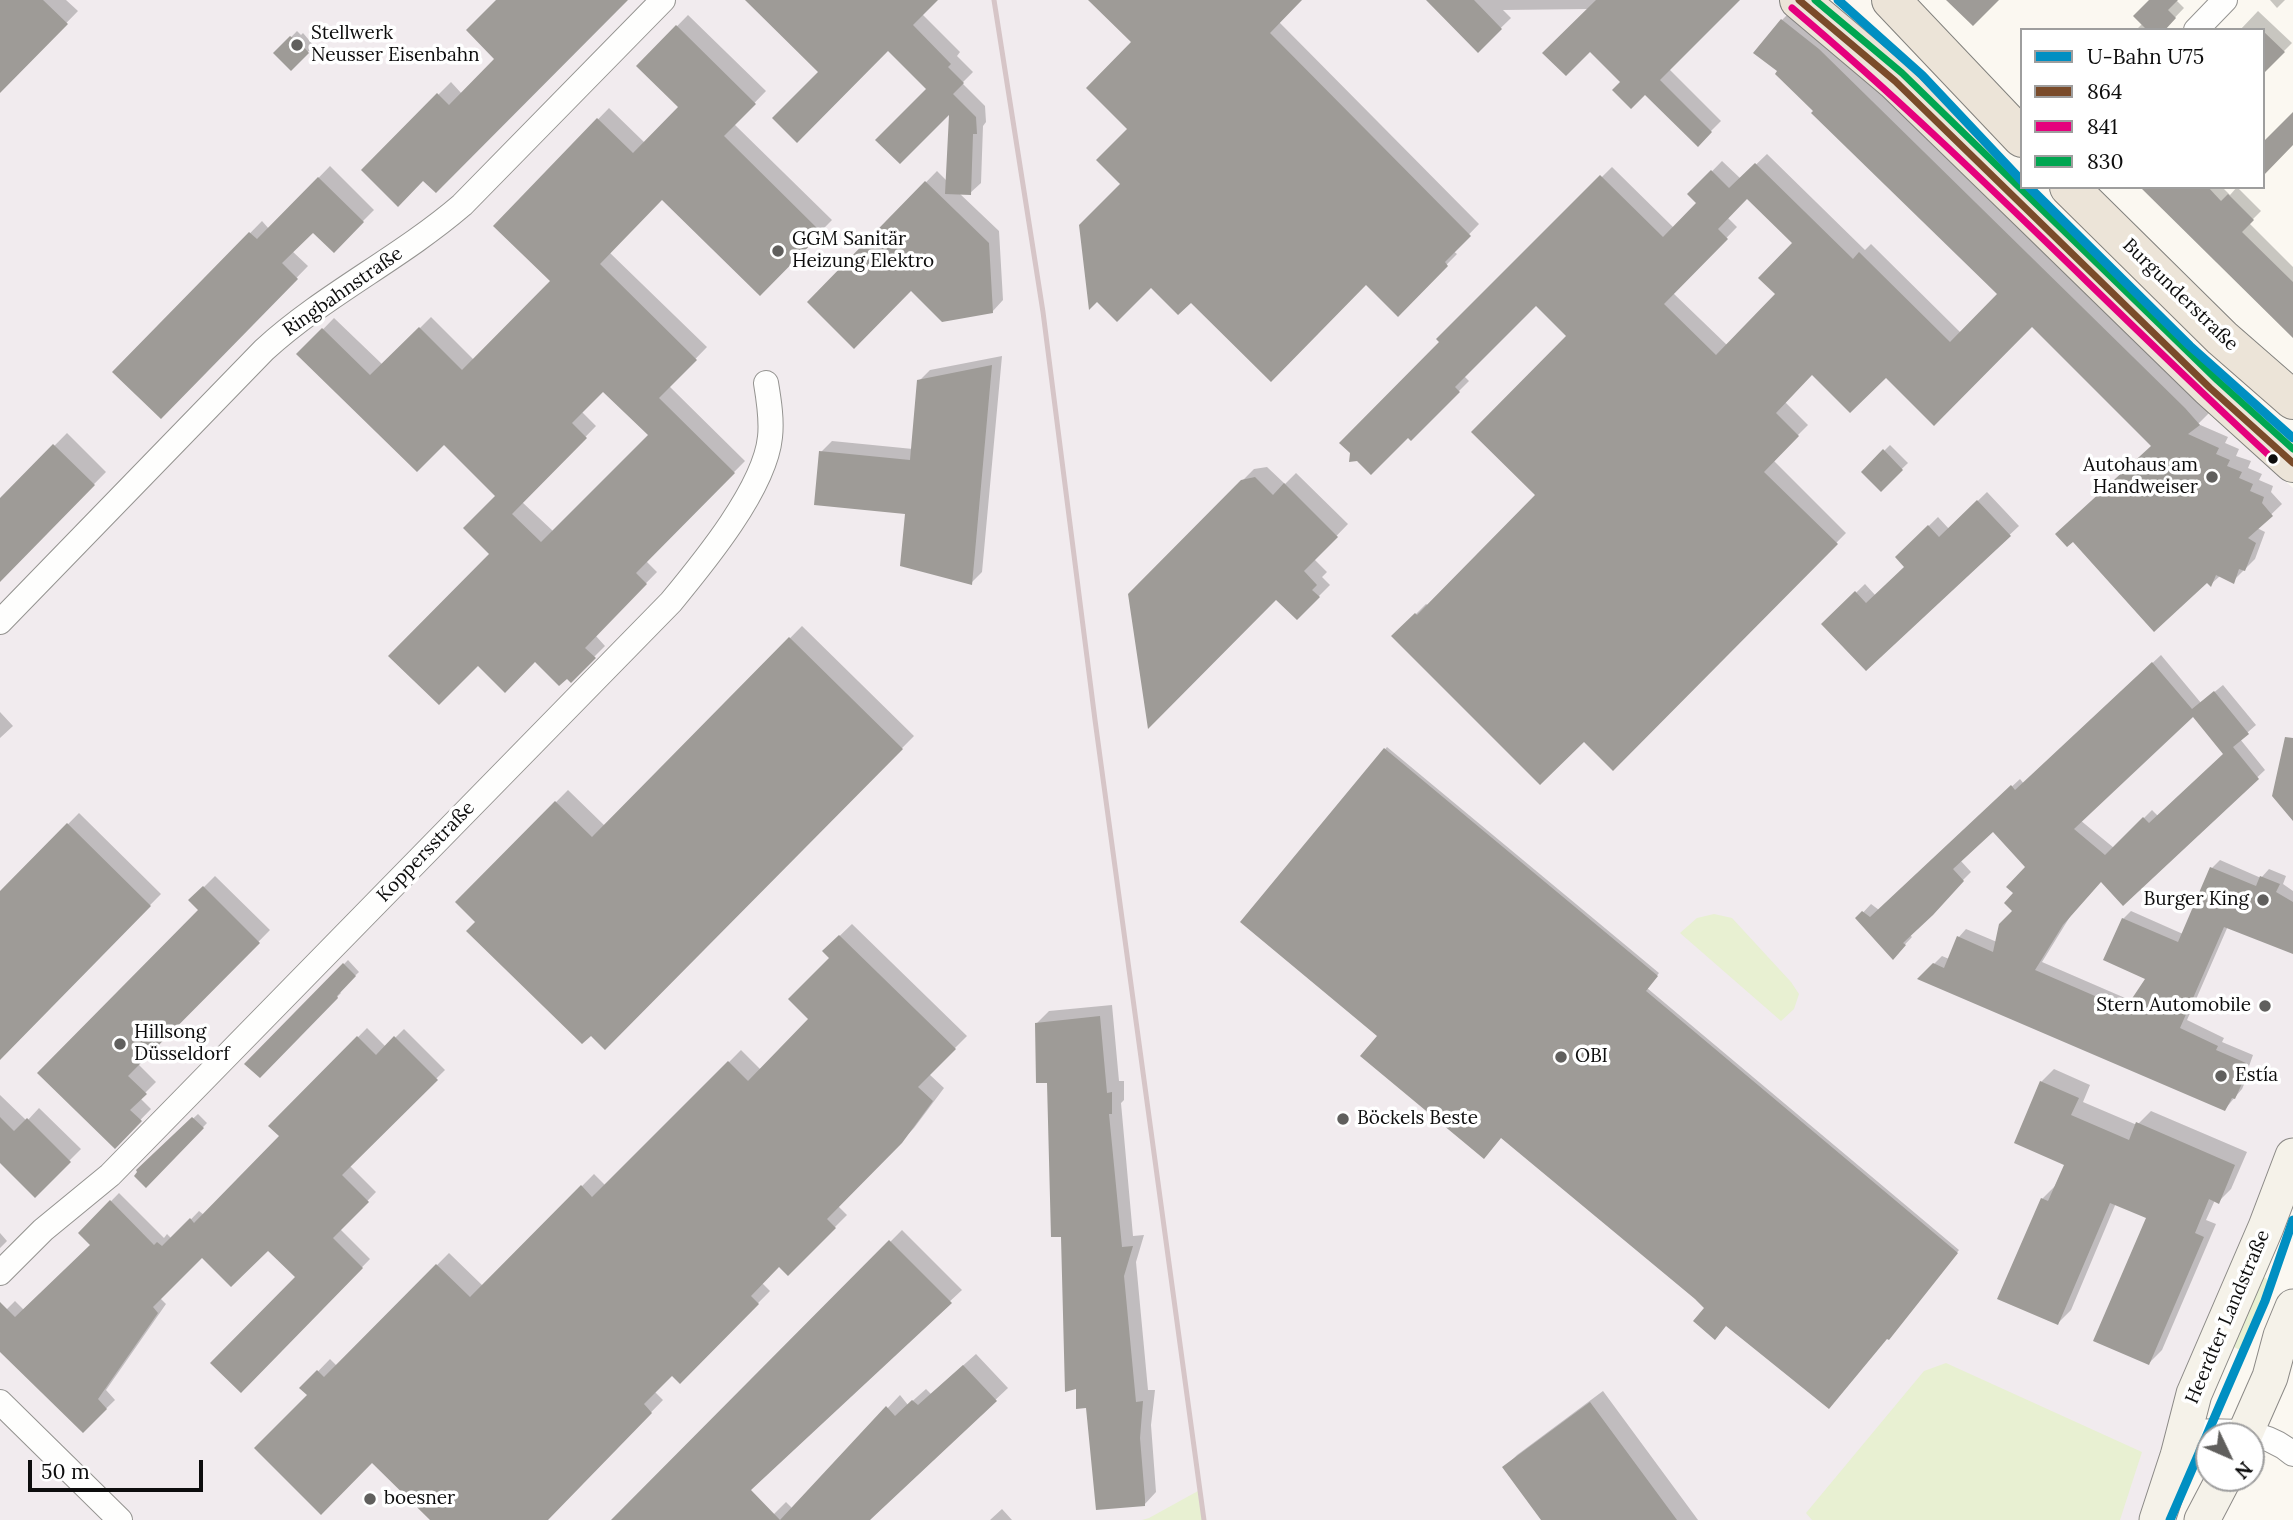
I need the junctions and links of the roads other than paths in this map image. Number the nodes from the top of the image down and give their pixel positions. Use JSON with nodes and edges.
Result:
{"nodes":[{"id":1,"x":663,"y":0,"type":"edge"},
{"id":2,"x":1799,"y":0,"type":"edge"},
{"id":3,"x":1891,"y":0,"type":"edge"},
{"id":4,"x":2225,"y":0,"type":"edge"},
{"id":5,"x":2198,"y":28,"type":"edge"},
{"id":6,"x":2020,"y":136,"type":"edge"},
{"id":7,"x":2071,"y":189,"type":"edge"},
{"id":8,"x":766,"y":383,"type":"dead end"},
{"id":9,"x":2293,"y":400,"type":"edge"},
{"id":10,"x":2293,"y":463,"type":"edge"},
{"id":11,"x":0,"y":622,"type":"edge"},
{"id":12,"x":2293,"y":1156,"type":"edge"},
{"id":13,"x":0,"y":1273,"type":"edge"},
{"id":14,"x":2293,"y":1307,"type":"edge"},
{"id":15,"x":0,"y":1402,"type":"edge"},
{"id":16,"x":2250,"y":1422,"type":"edge"},
{"id":17,"x":2184,"y":1432,"type":"junction"},
{"id":18,"x":2195,"y":1432,"type":"edge"},
{"id":19,"x":2265,"y":1439,"type":"edge"},
{"id":20,"x":2293,"y":1454,"type":"edge"},
{"id":21,"x":2217,"y":1492,"type":"edge"},
{"id":22,"x":120,"y":1520,"type":"edge"},
{"id":23,"x":2157,"y":1520,"type":"edge"},
{"id":24,"x":2202,"y":1520,"type":"edge"}],
"edges":[{"from":1,"to":11,"type":"street","name":"Ringbahnstraße"},
{"from":2,"to":10,"type":"main road"},
{"from":3,"to":6,"type":"main road"},
{"from":4,"to":5,"type":"street"},
{"from":7,"to":9,"type":"main road","name":"Burgunderstraße"},
{"from":8,"to":13,"type":"street","name":"Koppersstraße"},
{"from":12,"to":17,"type":"main road","name":"Heerdter Landstraße"},
{"from":14,"to":16,"type":"main road"},
{"from":15,"to":22,"type":"street"},
{"from":17,"to":18,"type":"street"},
{"from":17,"to":23,"type":"main road","name":"Heerdter Landstraße"},
{"from":19,"to":20,"type":"street"},
{"from":21,"to":24,"type":"main road"}]}
